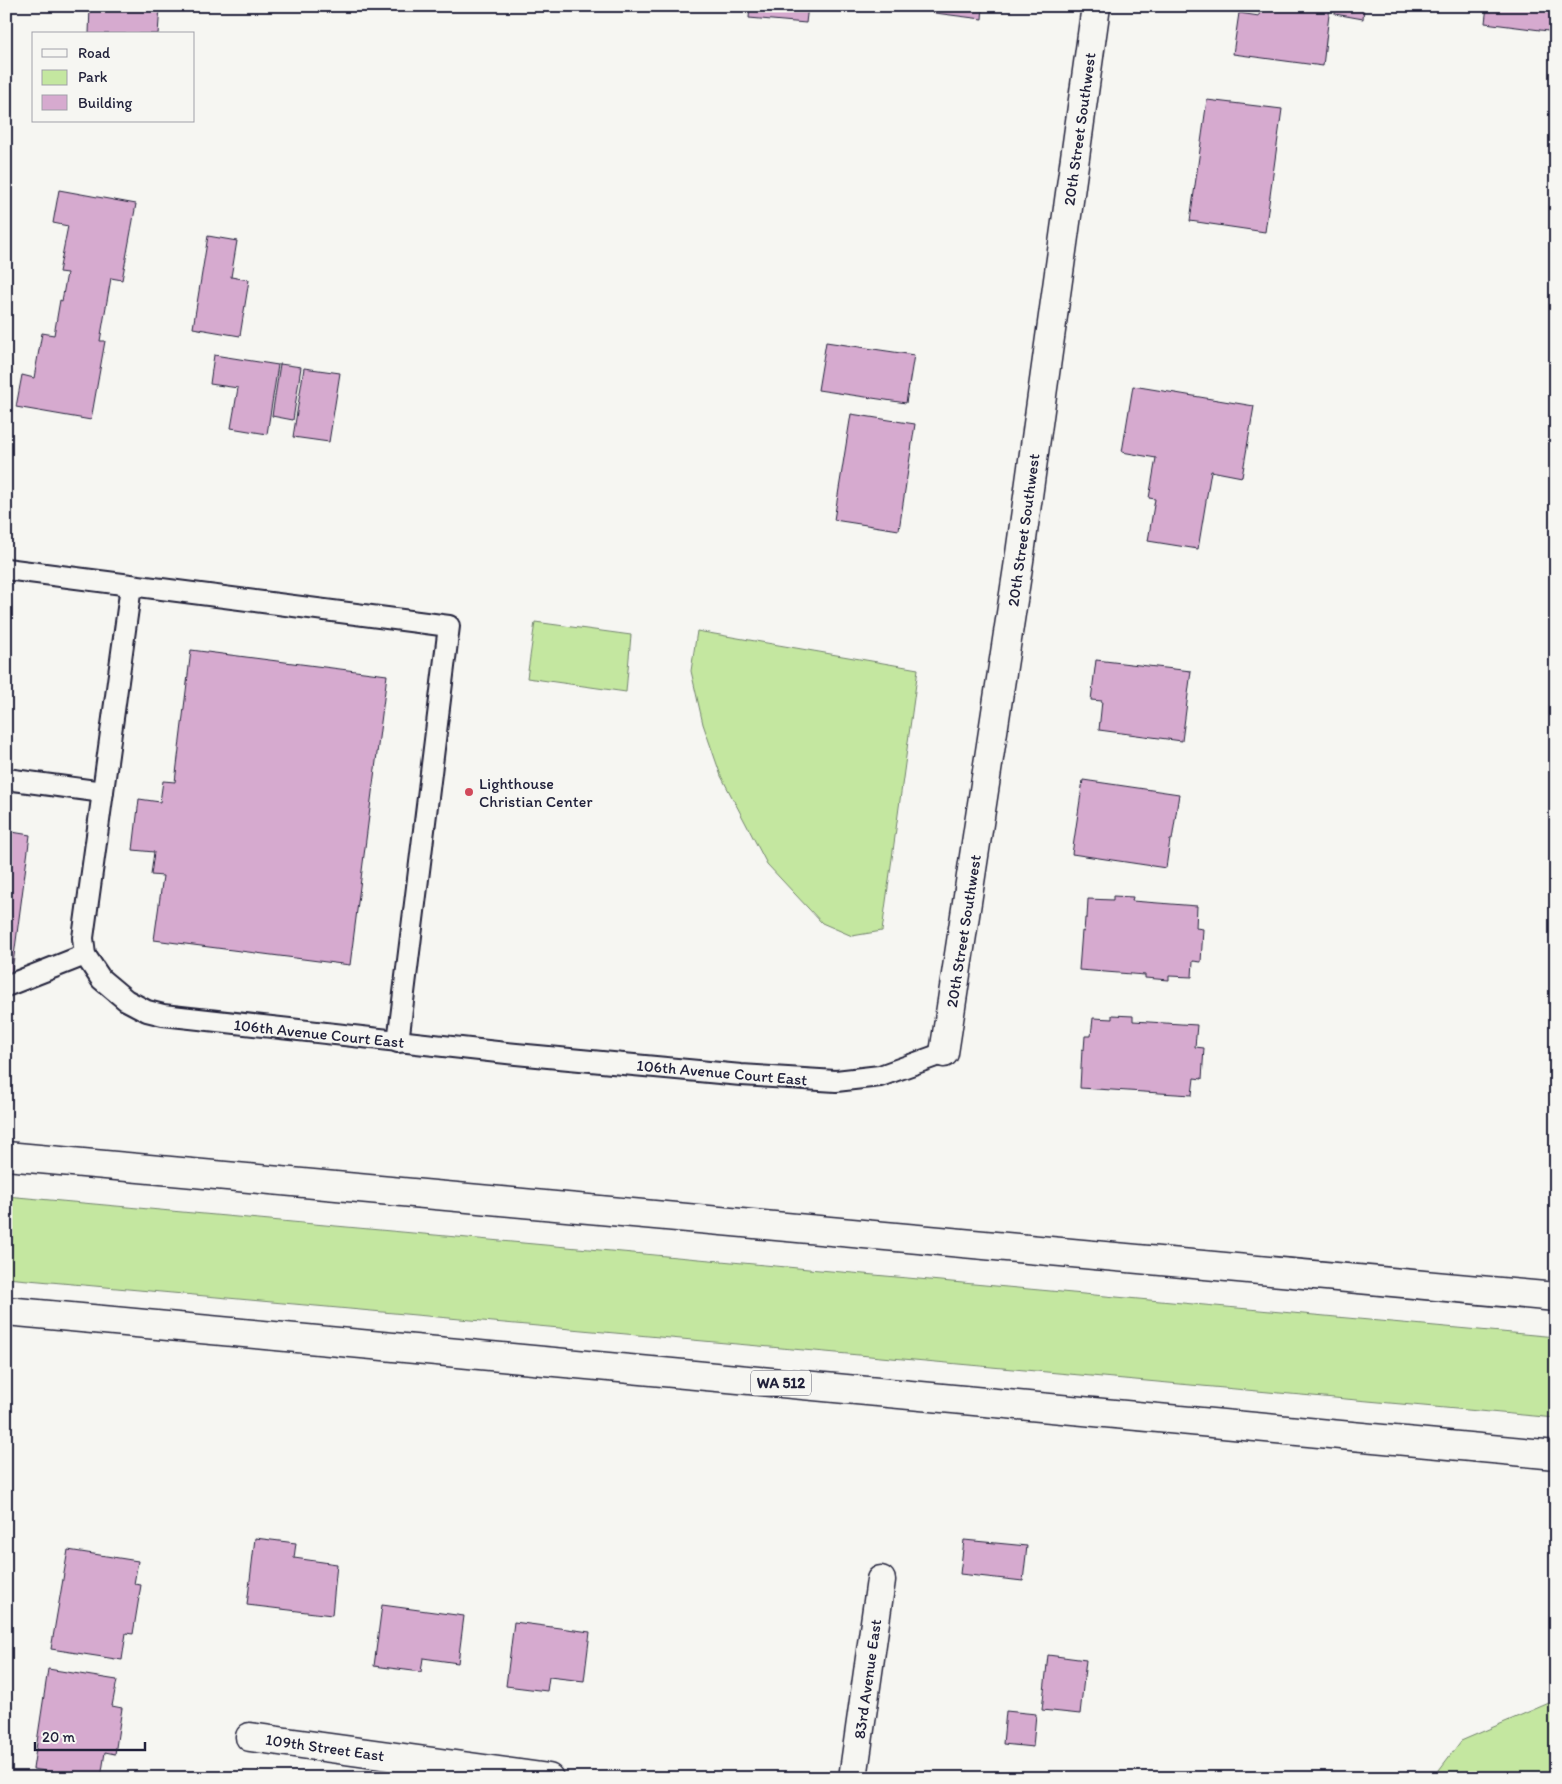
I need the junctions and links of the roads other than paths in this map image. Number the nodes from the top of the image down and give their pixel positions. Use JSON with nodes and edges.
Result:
{"nodes":[{"id":1,"x":1096,"y":6,"type":"edge"},
{"id":2,"x":6,"y":569,"type":"edge"},
{"id":3,"x":132,"y":586,"type":"junction"},
{"id":4,"x":6,"y":779,"type":"edge"},
{"id":5,"x":103,"y":792,"type":"junction"},
{"id":6,"x":85,"y":955,"type":"junction"},
{"id":7,"x":6,"y":986,"type":"edge"},
{"id":8,"x":398,"y":1042,"type":"junction"},
{"id":9,"x":944,"y":1053,"type":"joint"},
{"id":10,"x":6,"y":1156,"type":"edge"},
{"id":11,"x":1556,"y":1297,"type":"edge"},
{"id":12,"x":6,"y":1311,"type":"edge"},
{"id":13,"x":1556,"y":1455,"type":"edge"},
{"id":14,"x":881,"y":1580,"type":"dead end"},
{"id":15,"x":250,"y":1737,"type":"dead end"},
{"id":16,"x":549,"y":1778,"type":"edge"},
{"id":17,"x":853,"y":1778,"type":"edge"}],
"edges":[{"from":1,"to":9,"type":"main road","name":"20th Street Southwest"},
{"from":2,"to":3,"type":"lane"},
{"from":3,"to":5,"type":"lane"},
{"from":3,"to":8,"type":"lane"},
{"from":4,"to":5,"type":"lane"},
{"from":5,"to":6,"type":"lane"},
{"from":6,"to":7,"type":"lane"},
{"from":6,"to":8,"type":"lane","name":"106th Avenue Court East"},
{"from":8,"to":9,"type":"lane","name":"106th Avenue Court East"},
{"from":10,"to":11,"type":"main road"},
{"from":12,"to":13,"type":"main road","number":"WA 512"},
{"from":14,"to":17,"type":"main road","name":"83rd Avenue East"},
{"from":15,"to":16,"type":"main road","name":"109th Street East"}]}
